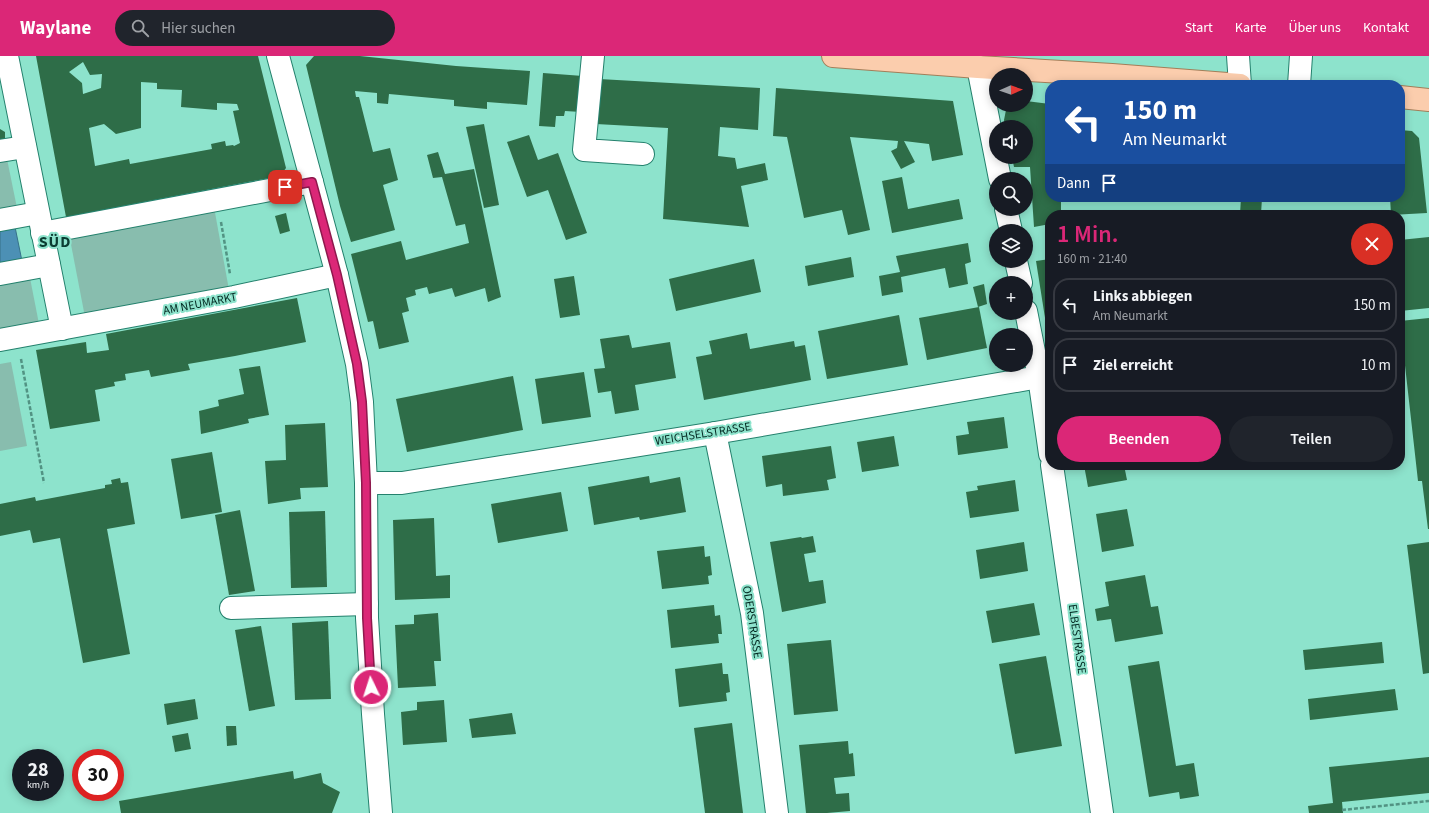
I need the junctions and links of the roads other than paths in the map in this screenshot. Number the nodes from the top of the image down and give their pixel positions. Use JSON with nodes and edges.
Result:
{"nodes":[{"id":1,"x":7,"y":56,"type":"edge"},
{"id":2,"x":278,"y":56,"type":"edge"},
{"id":3,"x":593,"y":56,"type":"edge"},
{"id":4,"x":833,"y":56,"type":"edge"},
{"id":5,"x":1238,"y":56,"type":"edge"},
{"id":6,"x":1301,"y":56,"type":"edge"},
{"id":7,"x":871,"y":57,"type":"edge"},
{"id":8,"x":978,"y":68,"type":"junction"},
{"id":9,"x":1173,"y":80,"type":"edge"},
{"id":10,"x":1240,"y":80,"type":"edge"},
{"id":11,"x":1299,"y":80,"type":"edge"},
{"id":12,"x":1405,"y":98,"type":"edge"},
{"id":13,"x":1429,"y":100,"type":"edge"},
{"id":14,"x":25,"y":147,"type":"junction"},
{"id":15,"x":0,"y":152,"type":"edge"},
{"id":16,"x":643,"y":154,"type":"dead end"},
{"id":17,"x":999,"y":172,"type":"edge"},
{"id":18,"x":312,"y":182,"type":"junction"},
{"id":19,"x":0,"y":220,"type":"edge"},
{"id":20,"x":40,"y":223,"type":"junction"},
{"id":21,"x":49,"y":265,"type":"junction"},
{"id":22,"x":0,"y":274,"type":"edge"},
{"id":23,"x":337,"y":275,"type":"junction"},
{"id":24,"x":1028,"y":320,"type":"edge"},
{"id":25,"x":62,"y":328,"type":"junction"},
{"id":26,"x":9,"y":339,"type":"edge"},
{"id":27,"x":1039,"y":377,"type":"junction"},
{"id":28,"x":1045,"y":419,"type":"edge"},
{"id":29,"x":715,"y":433,"type":"junction"},
{"id":30,"x":1053,"y":470,"type":"edge"},
{"id":31,"x":366,"y":483,"type":"junction"},
{"id":32,"x":366,"y":604,"type":"junction"},
{"id":33,"x":231,"y":608,"type":"dead end"},
{"id":34,"x":381,"y":813,"type":"edge"},
{"id":35,"x":777,"y":813,"type":"edge"},
{"id":36,"x":1102,"y":813,"type":"edge"}],
"edges":[{"from":1,"to":14,"type":"street"},
{"from":2,"to":18,"type":"street"},
{"from":3,"to":16,"type":"street"},
{"from":4,"to":7,"type":"main road"},
{"from":5,"to":10,"type":"street"},
{"from":6,"to":11,"type":"street"},
{"from":7,"to":8,"type":"main road"},
{"from":8,"to":9,"type":"main road"},
{"from":8,"to":17,"type":"street"},
{"from":12,"to":13,"type":"main road"},
{"from":14,"to":15,"type":"street"},
{"from":14,"to":20,"type":"street"},
{"from":18,"to":20,"type":"street"},
{"from":18,"to":23,"type":"street"},
{"from":19,"to":20,"type":"street"},
{"from":20,"to":21,"type":"street"},
{"from":21,"to":22,"type":"street"},
{"from":21,"to":25,"type":"street"},
{"from":23,"to":25,"type":"street","name":"AM NEUMARKT"},
{"from":23,"to":31,"type":"street"},
{"from":24,"to":27,"type":"street"},
{"from":25,"to":26,"type":"street","name":"AM NEUMARKT"},
{"from":27,"to":28,"type":"street"},
{"from":27,"to":29,"type":"street","name":"WEICHSELSTRASSE"},
{"from":29,"to":31,"type":"street","name":"WEICHSELSTRASSE"},
{"from":29,"to":35,"type":"street","name":"ODERSTRASSE"},
{"from":30,"to":36,"type":"street","name":"ELBESTRASSE"},
{"from":31,"to":32,"type":"street"},
{"from":32,"to":33,"type":"street"},
{"from":32,"to":34,"type":"street"}]}
